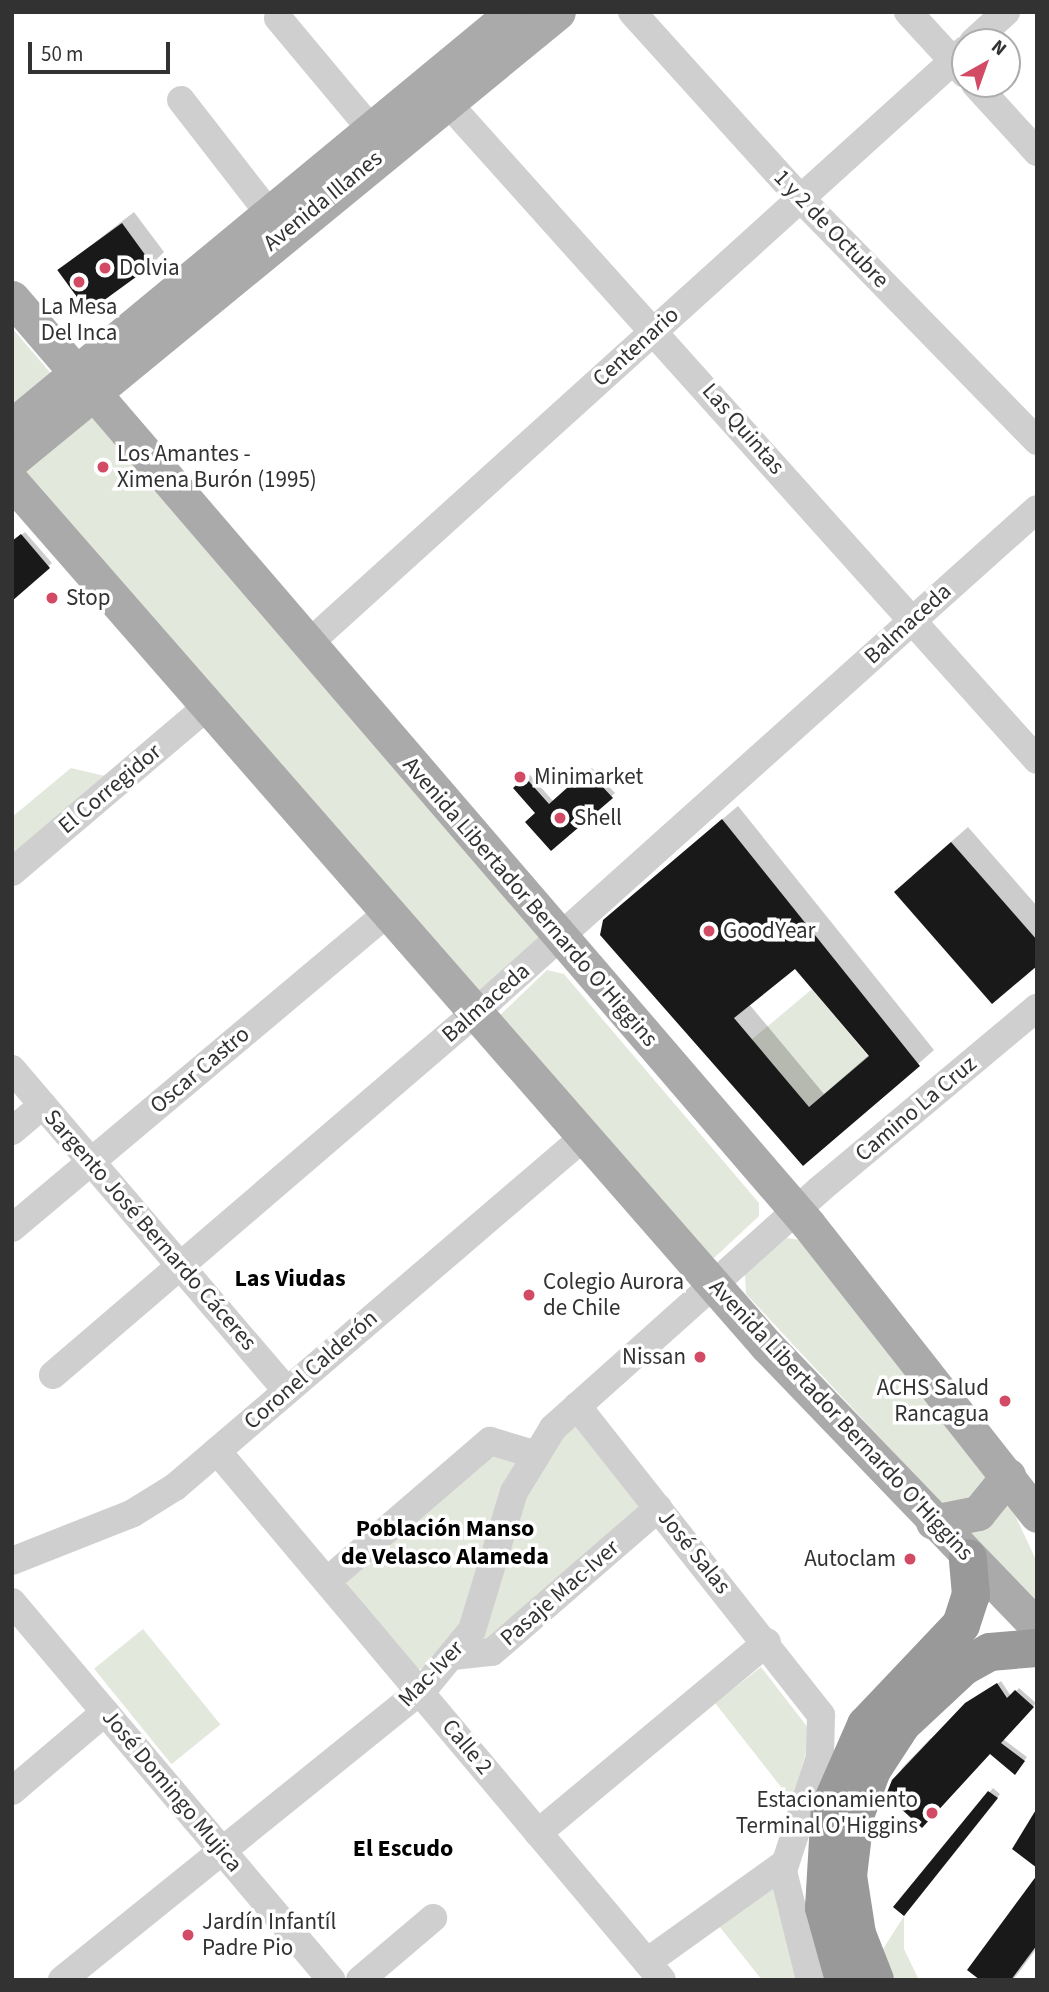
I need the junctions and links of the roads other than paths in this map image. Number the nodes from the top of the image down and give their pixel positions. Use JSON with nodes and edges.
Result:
{"nodes":[{"id":1,"x":513,"y":12,"type":"edge"},
{"id":2,"x":558,"y":12,"type":"edge"},
{"id":3,"x":632,"y":12,"type":"edge"},
{"id":4,"x":908,"y":12,"type":"edge"},
{"id":5,"x":1006,"y":12,"type":"edge"},
{"id":6,"x":278,"y":18,"type":"dead end"},
{"id":7,"x":988,"y":28,"type":"edge"},
{"id":8,"x":951,"y":53,"type":"edge"},
{"id":9,"x":951,"y":71,"type":"edge"},
{"id":10,"x":988,"y":98,"type":"edge"},
{"id":11,"x":181,"y":100,"type":"dead end"},
{"id":12,"x":446,"y":101,"type":"junction"},
{"id":13,"x":370,"y":128,"type":"junction"},
{"id":14,"x":1037,"y":152,"type":"edge"},
{"id":15,"x":801,"y":199,"type":"junction"},
{"id":16,"x":268,"y":212,"type":"junction"},
{"id":17,"x":12,"y":298,"type":"edge"},
{"id":18,"x":655,"y":329,"type":"junction"},
{"id":19,"x":82,"y":381,"type":"junction"},
{"id":20,"x":12,"y":426,"type":"edge"},
{"id":21,"x":1037,"y":441,"type":"edge"},
{"id":22,"x":12,"y":460,"type":"edge"},
{"id":23,"x":12,"y":482,"type":"edge"},
{"id":24,"x":1037,"y":509,"type":"edge"},
{"id":25,"x":912,"y":621,"type":"junction"},
{"id":26,"x":308,"y":644,"type":"junction"},
{"id":27,"x":208,"y":706,"type":"junction"},
{"id":28,"x":1037,"y":760,"type":"edge"},
{"id":29,"x":12,"y":873,"type":"edge"},
{"id":30,"x":388,"y":912,"type":"junction"},
{"id":31,"x":560,"y":937,"type":"junction"},
{"id":32,"x":1037,"y":1008,"type":"edge"},
{"id":33,"x":477,"y":1012,"type":"junction"},
{"id":34,"x":12,"y":1069,"type":"edge"},
{"id":35,"x":43,"y":1105,"type":"junction"},
{"id":36,"x":12,"y":1132,"type":"edge"},
{"id":37,"x":585,"y":1136,"type":"junction"},
{"id":38,"x":92,"y":1162,"type":"junction"},
{"id":39,"x":796,"y":1211,"type":"junction"},
{"id":40,"x":12,"y":1228,"type":"edge"},
{"id":41,"x":181,"y":1267,"type":"junction"},
{"id":42,"x":714,"y":1284,"type":"junction"},
{"id":43,"x":53,"y":1375,"type":"dead end"},
{"id":44,"x":287,"y":1391,"type":"junction"},
{"id":45,"x":577,"y":1406,"type":"junction"},
{"id":46,"x":217,"y":1451,"type":"junction"},
{"id":47,"x":534,"y":1454,"type":"junction"},
{"id":48,"x":1008,"y":1476,"type":"junction"},
{"id":49,"x":658,"y":1508,"type":"junction"},
{"id":50,"x":1037,"y":1515,"type":"edge"},
{"id":51,"x":933,"y":1522,"type":"junction"},
{"id":52,"x":968,"y":1558,"type":"junction"},
{"id":53,"x":12,"y":1561,"type":"edge"},
{"id":54,"x":327,"y":1581,"type":"junction"},
{"id":55,"x":12,"y":1602,"type":"edge"},
{"id":56,"x":1037,"y":1627,"type":"edge"},
{"id":57,"x":767,"y":1642,"type":"junction"},
{"id":58,"x":1037,"y":1648,"type":"edge"},
{"id":59,"x":453,"y":1656,"type":"junction"},
{"id":60,"x":420,"y":1692,"type":"junction"},
{"id":61,"x":105,"y":1712,"type":"junction"},
{"id":62,"x":12,"y":1791,"type":"edge"},
{"id":63,"x":538,"y":1833,"type":"junction"},
{"id":64,"x":221,"y":1849,"type":"junction"},
{"id":65,"x":784,"y":1864,"type":"junction"},
{"id":66,"x":433,"y":1918,"type":"dead end"},
{"id":67,"x":655,"y":1971,"type":"edge"},
{"id":68,"x":62,"y":1980,"type":"edge"},
{"id":69,"x":331,"y":1980,"type":"edge"},
{"id":70,"x":360,"y":1980,"type":"edge"},
{"id":71,"x":810,"y":1980,"type":"edge"},
{"id":72,"x":844,"y":1980,"type":"edge"},
{"id":73,"x":875,"y":1980,"type":"edge"}],
"edges":[{"from":1,"to":13,"type":"main road","name":"Avenida Illanes"},
{"from":2,"to":12,"type":"main road","name":"Avenida Illanes"},
{"from":3,"to":15,"type":"street","name":"1 y 2 de Octubre"},
{"from":4,"to":8,"type":"street"},
{"from":5,"to":7,"type":"street"},
{"from":6,"to":13,"type":"street"},
{"from":9,"to":15,"type":"street","name":"Centenario"},
{"from":10,"to":14,"type":"street"},
{"from":11,"to":16,"type":"street"},
{"from":12,"to":18,"type":"street","name":"Las Quintas"},
{"from":12,"to":19,"type":"main road","name":"Avenida Illanes"},
{"from":13,"to":16,"type":"main road","name":"Avenida Illanes"},
{"from":15,"to":18,"type":"street","name":"Centenario"},
{"from":15,"to":21,"type":"street","name":"1 y 2 de Octubre"},
{"from":16,"to":19,"type":"main road","name":"Avenida Illanes"},
{"from":17,"to":19,"type":"main road","name":"Avenida Libertador Bernardo O'Higgins"},
{"from":18,"to":25,"type":"street","name":"Las Quintas"},
{"from":18,"to":26,"type":"street","name":"Centenario"},
{"from":19,"to":20,"type":"main road"},
{"from":19,"to":22,"type":"main road"},
{"from":19,"to":26,"type":"main road","name":"Avenida Libertador Bernardo O'Higgins"},
{"from":23,"to":27,"type":"main road","name":"Avenida Libertador Bernardo O'Higgins"},
{"from":24,"to":25,"type":"street","name":"Balmaceda"},
{"from":25,"to":28,"type":"street","name":"Las Quintas"},
{"from":25,"to":31,"type":"street","name":"Balmaceda"},
{"from":26,"to":31,"type":"main road","name":"Avenida Libertador Bernardo O'Higgins"},
{"from":27,"to":29,"type":"street","name":"El Corregidor"},
{"from":27,"to":30,"type":"main road","name":"Avenida Libertador Bernardo O'Higgins"},
{"from":30,"to":33,"type":"main road","name":"Avenida Libertador Bernardo O'Higgins"},
{"from":30,"to":38,"type":"street","name":"Oscar Castro"},
{"from":31,"to":33,"type":"street","name":"Balmaceda"},
{"from":31,"to":39,"type":"main road","name":"Avenida Libertador Bernardo O'Higgins"},
{"from":32,"to":39,"type":"street","name":"Camino La Cruz"},
{"from":33,"to":37,"type":"main road","name":"Avenida Libertador Bernardo O'Higgins"},
{"from":33,"to":41,"type":"street","name":"Balmaceda"},
{"from":34,"to":35,"type":"street","name":"Sargento José Bernardo Cáceres"},
{"from":35,"to":36,"type":"street"},
{"from":35,"to":38,"type":"street","name":"Sargento José Bernardo Cáceres"},
{"from":37,"to":42,"type":"main road","name":"Avenida Libertador Bernardo O'Higgins"},
{"from":37,"to":44,"type":"street","name":"Coronel Calderón"},
{"from":38,"to":40,"type":"street","name":"Oscar Castro"},
{"from":38,"to":41,"type":"street","name":"Sargento José Bernardo Cáceres"},
{"from":39,"to":42,"type":"street","name":"Mac-Iver"},
{"from":39,"to":48,"type":"main road","name":"Avenida Libertador Bernardo O'Higgins"},
{"from":41,"to":43,"type":"street","name":"Balmaceda"},
{"from":41,"to":44,"type":"street","name":"Sargento José Bernardo Cáceres"},
{"from":42,"to":45,"type":"street","name":"Mac-Iver"},
{"from":42,"to":51,"type":"main road","name":"Avenida Libertador Bernardo O'Higgins"},
{"from":44,"to":46,"type":"street","name":"Coronel Calderón"},
{"from":45,"to":47,"type":"street","name":"Mac-Iver"},
{"from":45,"to":49,"type":"street","name":"José Salas"},
{"from":46,"to":53,"type":"street","name":"Coronel Calderón"},
{"from":46,"to":54,"type":"street","name":"Calle 2"},
{"from":47,"to":54,"type":"street"},
{"from":47,"to":59,"type":"street","name":"Mac-Iver"},
{"from":48,"to":50,"type":"main road","name":"Avenida Libertador Bernardo O'Higgins"},
{"from":48,"to":51,"type":"main road"},
{"from":49,"to":57,"type":"street","name":"José Salas"},
{"from":49,"to":59,"type":"street","name":"Pasaje Mac-Iver"},
{"from":51,"to":52,"type":"main road","name":"Avenida Libertador Bernardo O'Higgins"},
{"from":52,"to":56,"type":"main road","name":"Avenida Libertador Bernardo O'Higgins"},
{"from":52,"to":72,"type":"highway"},
{"from":54,"to":60,"type":"street","name":"Calle 2"},
{"from":55,"to":61,"type":"street","name":"José Domingo Mujica"},
{"from":57,"to":63,"type":"street"},
{"from":57,"to":65,"type":"street","name":"José Salas"},
{"from":58,"to":73,"type":"highway"},
{"from":59,"to":60,"type":"street","name":"Mac-Iver"},
{"from":60,"to":63,"type":"street","name":"Calle 2"},
{"from":60,"to":64,"type":"street","name":"Mac-Iver"},
{"from":61,"to":62,"type":"street"},
{"from":61,"to":64,"type":"street","name":"José Domingo Mujica"},
{"from":63,"to":67,"type":"street","name":"Calle 2"},
{"from":64,"to":68,"type":"street","name":"Mac-Iver"},
{"from":64,"to":69,"type":"street","name":"José Domingo Mujica"},
{"from":65,"to":67,"type":"street"},
{"from":65,"to":71,"type":"street"},
{"from":66,"to":70,"type":"street"}]}
